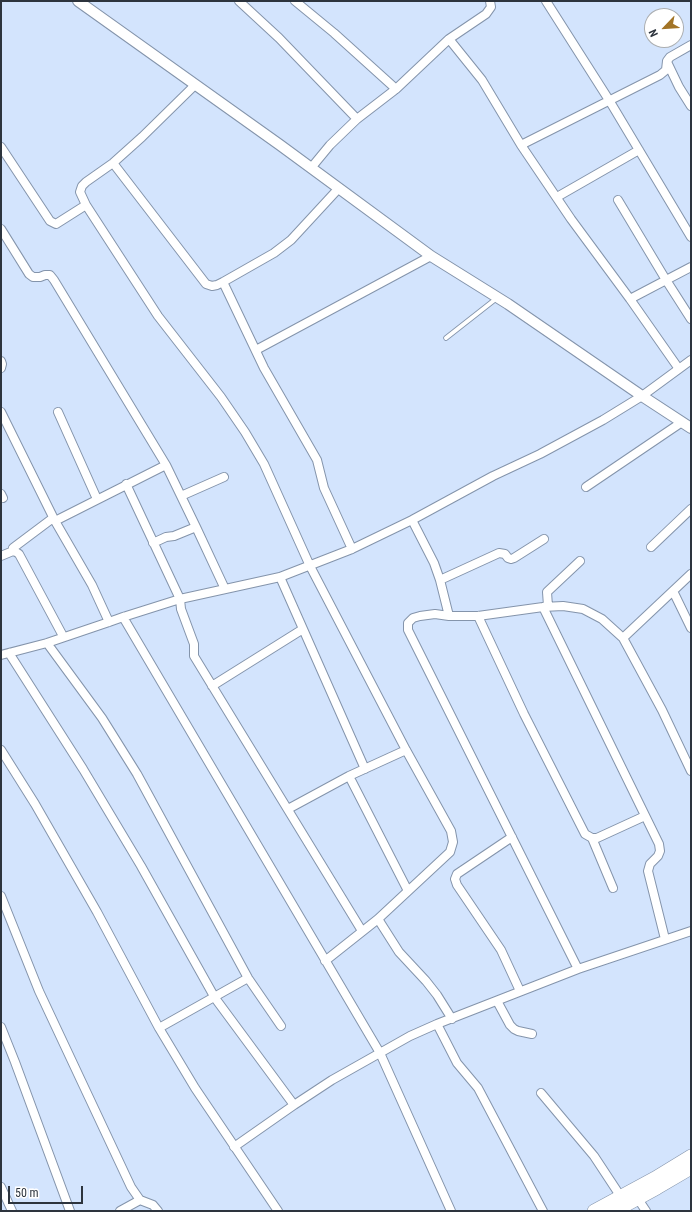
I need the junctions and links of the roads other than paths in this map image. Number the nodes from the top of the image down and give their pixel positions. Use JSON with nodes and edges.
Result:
{"nodes":[{"id":1,"x":78,"y":1,"type":"edge"},
{"id":2,"x":239,"y":1,"type":"edge"},
{"id":3,"x":295,"y":1,"type":"edge"},
{"id":4,"x":485,"y":1,"type":"edge"},
{"id":5,"x":546,"y":1,"type":"edge"},
{"id":6,"x":490,"y":4,"type":"edge"},
{"id":7,"x":449,"y":39,"type":"junction"},
{"id":8,"x":691,"y":46,"type":"edge"},
{"id":9,"x":667,"y":61,"type":"junction"},
{"id":10,"x":195,"y":85,"type":"junction"},
{"id":11,"x":396,"y":89,"type":"junction"},
{"id":12,"x":609,"y":100,"type":"junction"},
{"id":13,"x":691,"y":106,"type":"edge"},
{"id":14,"x":357,"y":119,"type":"junction"},
{"id":15,"x":521,"y":145,"type":"junction"},
{"id":16,"x":1,"y":147,"type":"edge"},
{"id":17,"x":639,"y":150,"type":"junction"},
{"id":18,"x":113,"y":163,"type":"junction"},
{"id":19,"x":311,"y":168,"type":"junction"},
{"id":20,"x":339,"y":188,"type":"junction"},
{"id":21,"x":556,"y":198,"type":"junction"},
{"id":22,"x":618,"y":200,"type":"dead end"},
{"id":23,"x":86,"y":205,"type":"junction"},
{"id":24,"x":1,"y":229,"type":"edge"},
{"id":25,"x":691,"y":236,"type":"edge"},
{"id":26,"x":431,"y":256,"type":"junction"},
{"id":27,"x":691,"y":267,"type":"edge"},
{"id":28,"x":666,"y":280,"type":"junction"},
{"id":29,"x":223,"y":282,"type":"junction"},
{"id":30,"x":498,"y":298,"type":"junction"},
{"id":31,"x":630,"y":299,"type":"junction"},
{"id":32,"x":691,"y":319,"type":"edge"},
{"id":33,"x":446,"y":338,"type":"dead end"},
{"id":34,"x":256,"y":350,"type":"junction"},
{"id":35,"x":691,"y":360,"type":"edge"},
{"id":36,"x":1,"y":361,"type":"edge"},
{"id":37,"x":1,"y":368,"type":"edge"},
{"id":38,"x":679,"y":369,"type":"junction"},
{"id":39,"x":642,"y":396,"type":"junction"},
{"id":40,"x":1,"y":412,"type":"edge"},
{"id":41,"x":58,"y":412,"type":"dead end"},
{"id":42,"x":687,"y":425,"type":"edge"},
{"id":43,"x":166,"y":465,"type":"junction"},
{"id":44,"x":224,"y":477,"type":"dead end"},
{"id":45,"x":126,"y":484,"type":"junction"},
{"id":46,"x":586,"y":487,"type":"dead end"},
{"id":47,"x":181,"y":496,"type":"junction"},
{"id":48,"x":97,"y":499,"type":"junction"},
{"id":49,"x":691,"y":509,"type":"edge"},
{"id":50,"x":412,"y":520,"type":"junction"},
{"id":51,"x":55,"y":521,"type":"junction"},
{"id":52,"x":196,"y":527,"type":"junction"},
{"id":53,"x":544,"y":539,"type":"dead end"},
{"id":54,"x":153,"y":543,"type":"junction"},
{"id":55,"x":651,"y":547,"type":"dead end"},
{"id":56,"x":13,"y":548,"type":"dead end"},
{"id":57,"x":352,"y":549,"type":"junction"},
{"id":58,"x":1,"y":556,"type":"edge"},
{"id":59,"x":580,"y":561,"type":"dead end"},
{"id":60,"x":310,"y":566,"type":"junction"},
{"id":61,"x":691,"y":574,"type":"edge"},
{"id":62,"x":280,"y":577,"type":"junction"},
{"id":63,"x":440,"y":580,"type":"junction"},
{"id":64,"x":225,"y":589,"type":"junction"},
{"id":65,"x":673,"y":591,"type":"junction"},
{"id":66,"x":180,"y":599,"type":"junction"},
{"id":67,"x":546,"y":606,"type":"junction"},
{"id":68,"x":123,"y":616,"type":"junction"},
{"id":69,"x":449,"y":616,"type":"junction"},
{"id":70,"x":478,"y":616,"type":"junction"},
{"id":71,"x":109,"y":622,"type":"junction"},
{"id":72,"x":691,"y":628,"type":"edge"},
{"id":73,"x":303,"y":629,"type":"junction"},
{"id":74,"x":63,"y":636,"type":"junction"},
{"id":75,"x":623,"y":638,"type":"junction"},
{"id":76,"x":47,"y":643,"type":"junction"},
{"id":77,"x":5,"y":654,"type":"edge"},
{"id":78,"x":212,"y":686,"type":"junction"},
{"id":79,"x":1,"y":750,"type":"edge"},
{"id":80,"x":406,"y":750,"type":"junction"},
{"id":81,"x":365,"y":769,"type":"junction"},
{"id":82,"x":691,"y":771,"type":"edge"},
{"id":83,"x":349,"y":776,"type":"junction"},
{"id":84,"x":288,"y":809,"type":"junction"},
{"id":85,"x":645,"y":816,"type":"junction"},
{"id":86,"x":512,"y":837,"type":"junction"},
{"id":87,"x":592,"y":838,"type":"junction"},
{"id":88,"x":614,"y":888,"type":"dead end"},
{"id":89,"x":408,"y":891,"type":"junction"},
{"id":90,"x":1,"y":896,"type":"edge"},
{"id":91,"x":378,"y":919,"type":"junction"},
{"id":92,"x":691,"y":930,"type":"edge"},
{"id":93,"x":362,"y":931,"type":"junction"},
{"id":94,"x":665,"y":939,"type":"junction"},
{"id":95,"x":325,"y":961,"type":"junction"},
{"id":96,"x":578,"y":968,"type":"junction"},
{"id":97,"x":248,"y":978,"type":"junction"},
{"id":98,"x":520,"y":991,"type":"junction"},
{"id":99,"x":215,"y":998,"type":"junction"},
{"id":100,"x":497,"y":1001,"type":"junction"},
{"id":101,"x":452,"y":1019,"type":"junction"},
{"id":102,"x":437,"y":1024,"type":"junction"},
{"id":103,"x":281,"y":1026,"type":"dead end"},
{"id":104,"x":1,"y":1027,"type":"edge"},
{"id":105,"x":160,"y":1028,"type":"junction"},
{"id":106,"x":532,"y":1034,"type":"dead end"},
{"id":107,"x":380,"y":1053,"type":"junction"},
{"id":108,"x":541,"y":1093,"type":"dead end"},
{"id":109,"x":294,"y":1105,"type":"junction"},
{"id":110,"x":234,"y":1147,"type":"junction"},
{"id":111,"x":691,"y":1156,"type":"edge"},
{"id":112,"x":691,"y":1168,"type":"edge"},
{"id":113,"x":1,"y":1187,"type":"edge"},
{"id":114,"x":621,"y":1197,"type":"junction"},
{"id":115,"x":638,"y":1199,"type":"junction"},
{"id":116,"x":140,"y":1200,"type":"junction"},
{"id":117,"x":12,"y":1211,"type":"edge"},
{"id":118,"x":70,"y":1211,"type":"edge"},
{"id":119,"x":120,"y":1211,"type":"edge"},
{"id":120,"x":158,"y":1211,"type":"edge"},
{"id":121,"x":278,"y":1211,"type":"edge"},
{"id":122,"x":451,"y":1211,"type":"edge"},
{"id":123,"x":543,"y":1211,"type":"edge"},
{"id":124,"x":594,"y":1211,"type":"edge"},
{"id":125,"x":615,"y":1211,"type":"edge"},
{"id":126,"x":646,"y":1211,"type":"edge"}],
"edges":[{"from":1,"to":10,"type":"street"},
{"from":2,"to":14,"type":"street"},
{"from":3,"to":11,"type":"street"},
{"from":4,"to":6,"type":"street"},
{"from":5,"to":12,"type":"street"},
{"from":6,"to":7,"type":"street"},
{"from":7,"to":11,"type":"street"},
{"from":7,"to":15,"type":"street"},
{"from":8,"to":9,"type":"street"},
{"from":9,"to":12,"type":"street"},
{"from":9,"to":13,"type":"street"},
{"from":10,"to":18,"type":"street"},
{"from":10,"to":19,"type":"street"},
{"from":11,"to":14,"type":"street"},
{"from":12,"to":15,"type":"street"},
{"from":12,"to":17,"type":"street"},
{"from":14,"to":19,"type":"street"},
{"from":15,"to":21,"type":"street"},
{"from":16,"to":23,"type":"street"},
{"from":17,"to":21,"type":"street"},
{"from":17,"to":25,"type":"street"},
{"from":18,"to":23,"type":"street"},
{"from":18,"to":29,"type":"street"},
{"from":19,"to":20,"type":"street"},
{"from":20,"to":26,"type":"street"},
{"from":20,"to":29,"type":"street"},
{"from":21,"to":31,"type":"street"},
{"from":22,"to":28,"type":"street"},
{"from":23,"to":60,"type":"street"},
{"from":24,"to":43,"type":"street"},
{"from":26,"to":30,"type":"street"},
{"from":26,"to":34,"type":"street"},
{"from":27,"to":28,"type":"street"},
{"from":28,"to":31,"type":"street"},
{"from":28,"to":32,"type":"street"},
{"from":29,"to":34,"type":"street"},
{"from":30,"to":33,"type":"lane"},
{"from":30,"to":39,"type":"street"},
{"from":31,"to":38,"type":"street"},
{"from":34,"to":57,"type":"street"},
{"from":35,"to":38,"type":"street"},
{"from":36,"to":37,"type":"street"},
{"from":38,"to":39,"type":"street"},
{"from":39,"to":42,"type":"street"},
{"from":39,"to":50,"type":"street"},
{"from":40,"to":51,"type":"street"},
{"from":41,"to":48,"type":"street"},
{"from":42,"to":46,"type":"street"},
{"from":43,"to":45,"type":"street"},
{"from":43,"to":47,"type":"street"},
{"from":44,"to":47,"type":"street"},
{"from":45,"to":48,"type":"street"},
{"from":45,"to":54,"type":"street"},
{"from":47,"to":52,"type":"street"},
{"from":48,"to":51,"type":"street"},
{"from":49,"to":55,"type":"street"},
{"from":50,"to":57,"type":"street"},
{"from":50,"to":63,"type":"street"},
{"from":51,"to":56,"type":"street"},
{"from":51,"to":71,"type":"street"},
{"from":52,"to":54,"type":"street"},
{"from":52,"to":64,"type":"street"},
{"from":53,"to":63,"type":"street"},
{"from":54,"to":66,"type":"street"},
{"from":57,"to":60,"type":"street"},
{"from":58,"to":74,"type":"street"},
{"from":59,"to":67,"type":"street"},
{"from":60,"to":62,"type":"street"},
{"from":60,"to":80,"type":"street"},
{"from":61,"to":65,"type":"street"},
{"from":62,"to":64,"type":"street"},
{"from":62,"to":73,"type":"street"},
{"from":63,"to":69,"type":"street"},
{"from":64,"to":66,"type":"street"},
{"from":65,"to":72,"type":"street"},
{"from":65,"to":75,"type":"street"},
{"from":66,"to":68,"type":"street"},
{"from":66,"to":78,"type":"street"},
{"from":67,"to":70,"type":"street"},
{"from":67,"to":75,"type":"street"},
{"from":67,"to":85,"type":"street"},
{"from":68,"to":71,"type":"street"},
{"from":68,"to":95,"type":"street"},
{"from":69,"to":70,"type":"street"},
{"from":69,"to":86,"type":"street"},
{"from":70,"to":87,"type":"street"},
{"from":71,"to":74,"type":"street"},
{"from":73,"to":78,"type":"street"},
{"from":73,"to":81,"type":"street"},
{"from":74,"to":76,"type":"street"},
{"from":75,"to":82,"type":"street"},
{"from":76,"to":77,"type":"street"},
{"from":76,"to":97,"type":"street"},
{"from":77,"to":99,"type":"street"},
{"from":78,"to":84,"type":"street"},
{"from":79,"to":105,"type":"street"},
{"from":80,"to":81,"type":"street"},
{"from":80,"to":89,"type":"street"},
{"from":81,"to":83,"type":"street"},
{"from":83,"to":84,"type":"street"},
{"from":83,"to":89,"type":"street"},
{"from":84,"to":93,"type":"street"},
{"from":85,"to":87,"type":"street"},
{"from":85,"to":94,"type":"street"},
{"from":86,"to":96,"type":"street"},
{"from":86,"to":98,"type":"street"},
{"from":87,"to":88,"type":"street"},
{"from":89,"to":91,"type":"street"},
{"from":90,"to":116,"type":"street"},
{"from":91,"to":93,"type":"street"},
{"from":91,"to":101,"type":"street"},
{"from":92,"to":94,"type":"street"},
{"from":93,"to":95,"type":"street"},
{"from":94,"to":96,"type":"street"},
{"from":95,"to":107,"type":"street"},
{"from":96,"to":98,"type":"street"},
{"from":97,"to":99,"type":"street"},
{"from":97,"to":103,"type":"street"},
{"from":98,"to":100,"type":"street"},
{"from":99,"to":105,"type":"street"},
{"from":99,"to":109,"type":"street"},
{"from":100,"to":101,"type":"street"},
{"from":100,"to":106,"type":"street"},
{"from":101,"to":102,"type":"street"},
{"from":102,"to":107,"type":"street"},
{"from":102,"to":123,"type":"street"},
{"from":104,"to":118,"type":"street"},
{"from":105,"to":110,"type":"street"},
{"from":107,"to":109,"type":"street"},
{"from":107,"to":122,"type":"street"},
{"from":108,"to":114,"type":"street"},
{"from":109,"to":110,"type":"street"},
{"from":110,"to":121,"type":"street"},
{"from":111,"to":114,"type":"main road"},
{"from":112,"to":115,"type":"main road"},
{"from":113,"to":117,"type":"street"},
{"from":114,"to":124,"type":"main road"},
{"from":115,"to":125,"type":"main road"},
{"from":115,"to":126,"type":"street"},
{"from":116,"to":119,"type":"street"},
{"from":116,"to":120,"type":"street"}]}
